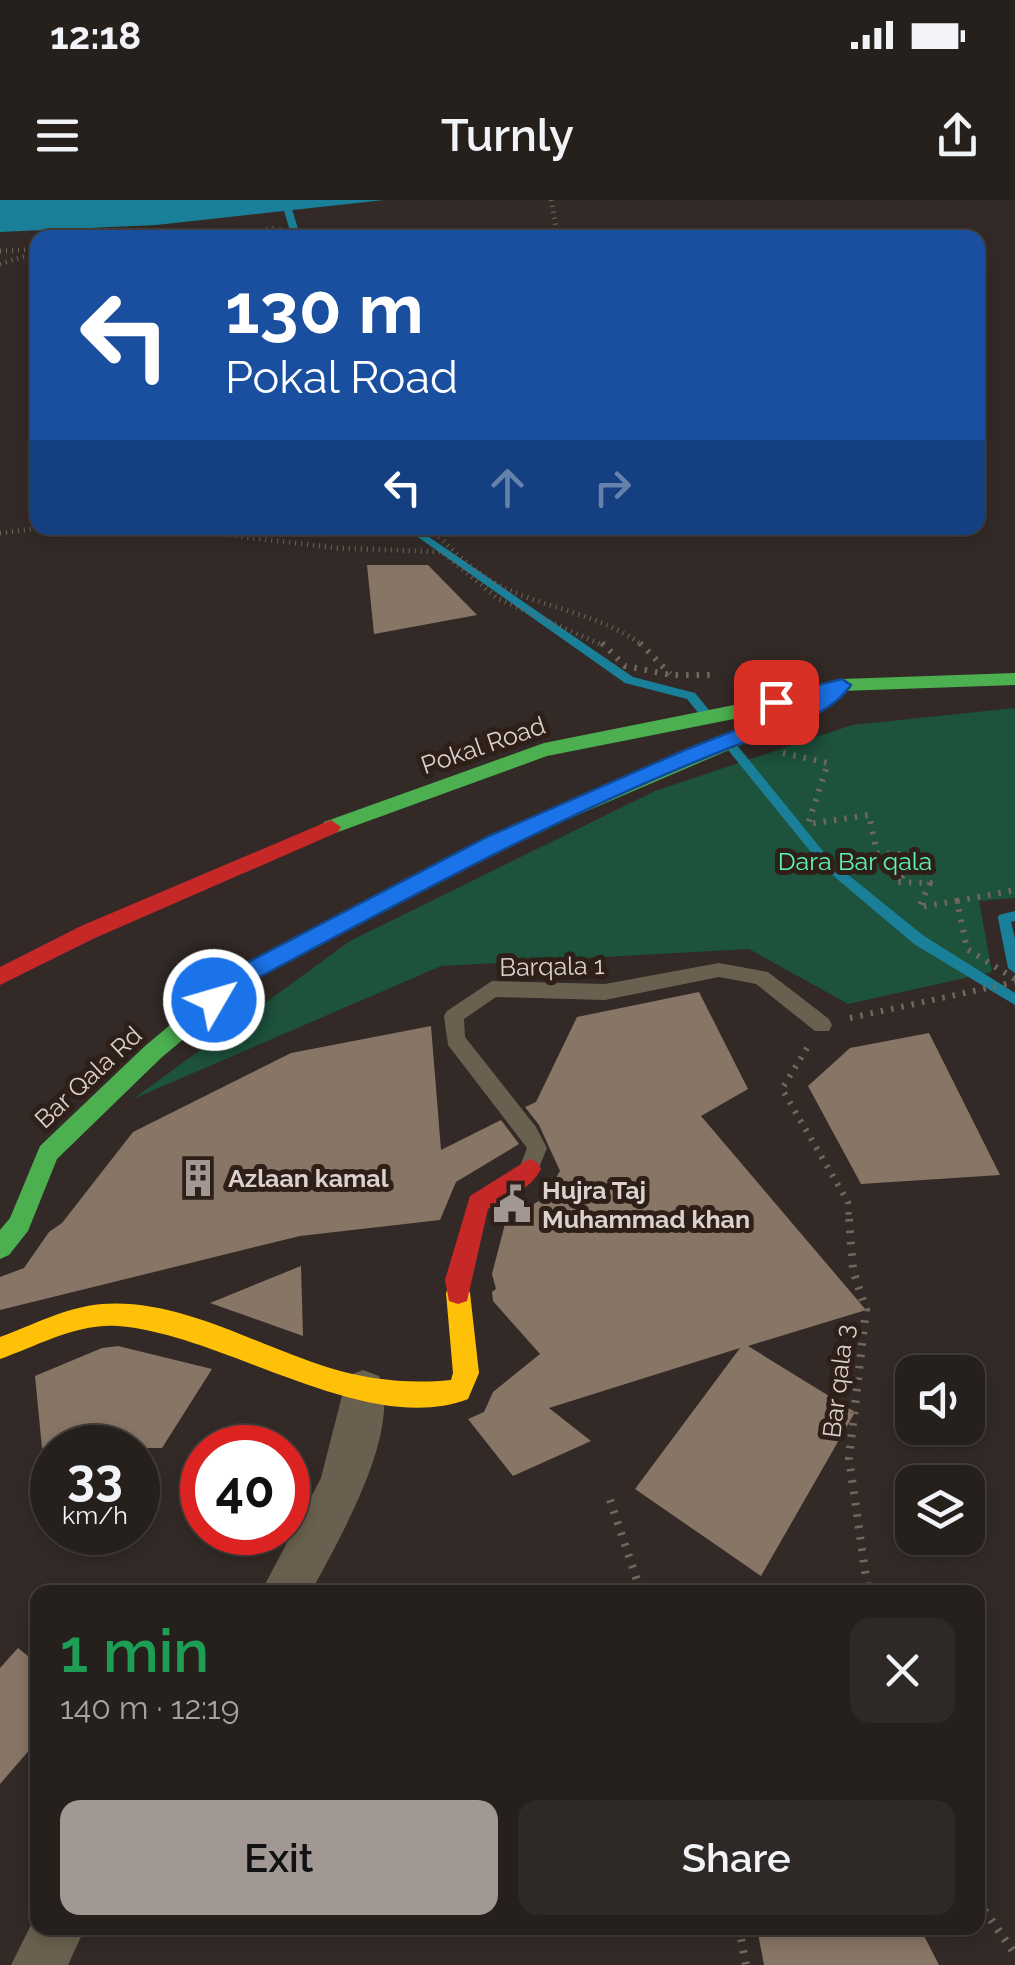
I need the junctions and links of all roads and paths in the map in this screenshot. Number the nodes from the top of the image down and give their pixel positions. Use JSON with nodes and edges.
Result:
{"nodes":[{"id":1,"x":551,"y":200,"type":"edge"},
{"id":2,"x":557,"y":230,"type":"edge"},
{"id":3,"x":30,"y":250,"type":"edge"},
{"id":4,"x":0,"y":251,"type":"edge"},
{"id":5,"x":30,"y":253,"type":"edge"},
{"id":6,"x":0,"y":264,"type":"edge"},
{"id":7,"x":30,"y":529,"type":"edge"},
{"id":8,"x":0,"y":533,"type":"edge"},
{"id":9,"x":228,"y":535,"type":"edge"},
{"id":10,"x":439,"y":535,"type":"edge"},
{"id":11,"x":671,"y":675,"type":"junction"},
{"id":12,"x":719,"y":676,"type":"dead end"},
{"id":13,"x":1015,"y":679,"type":"edge"},
{"id":14,"x":842,"y":685,"type":"junction"},
{"id":15,"x":780,"y":721,"type":"junction"},
{"id":16,"x":1015,"y":890,"type":"edge"},
{"id":17,"x":957,"y":901,"type":"junction"},
{"id":18,"x":0,"y":977,"type":"edge"},
{"id":19,"x":1015,"y":981,"type":"edge"},
{"id":20,"x":822,"y":1025,"type":"junction"},
{"id":21,"x":528,"y":1169,"type":"joint"},
{"id":22,"x":0,"y":1248,"type":"edge"},
{"id":23,"x":0,"y":1348,"type":"edge"},
{"id":24,"x":363,"y":1390,"type":"junction"},
{"id":25,"x":610,"y":1500,"type":"dead end"},
{"id":26,"x":289,"y":1585,"type":"edge"},
{"id":27,"x":639,"y":1585,"type":"edge"},
{"id":28,"x":867,"y":1585,"type":"edge"},
{"id":29,"x":985,"y":1911,"type":"edge"},
{"id":30,"x":54,"y":1935,"type":"edge"},
{"id":31,"x":740,"y":1935,"type":"edge"},
{"id":32,"x":1015,"y":1954,"type":"edge"},
{"id":33,"x":38,"y":1965,"type":"edge"},
{"id":34,"x":746,"y":1965,"type":"edge"}],
"edges":[{"from":1,"to":2,"type":"path"},
{"from":3,"to":4,"type":"path"},
{"from":5,"to":6,"type":"path"},
{"from":7,"to":8,"type":"path"},
{"from":9,"to":11,"type":"path"},
{"from":10,"to":11,"type":"path"},
{"from":11,"to":12,"type":"path"},
{"from":13,"to":14,"type":"street","name":"Pokal Road"},
{"from":14,"to":15,"type":"street","name":"Bar Qala Rd"},
{"from":14,"to":18,"type":"street","name":"Pokal Road"},
{"from":15,"to":17,"type":"path"},
{"from":15,"to":22,"type":"street","name":"Bar Qala Rd"},
{"from":16,"to":17,"type":"path"},
{"from":17,"to":19,"type":"path"},
{"from":19,"to":20,"type":"path"},
{"from":20,"to":21,"type":"lane","name":"Barqala 1"},
{"from":20,"to":28,"type":"path","name":"Bar qala 3"},
{"from":21,"to":24,"type":"street"},
{"from":23,"to":24,"type":"street"},
{"from":24,"to":26,"type":"street"},
{"from":25,"to":27,"type":"path"},
{"from":29,"to":32,"type":"path"},
{"from":30,"to":33,"type":"street"},
{"from":31,"to":34,"type":"path"}]}
